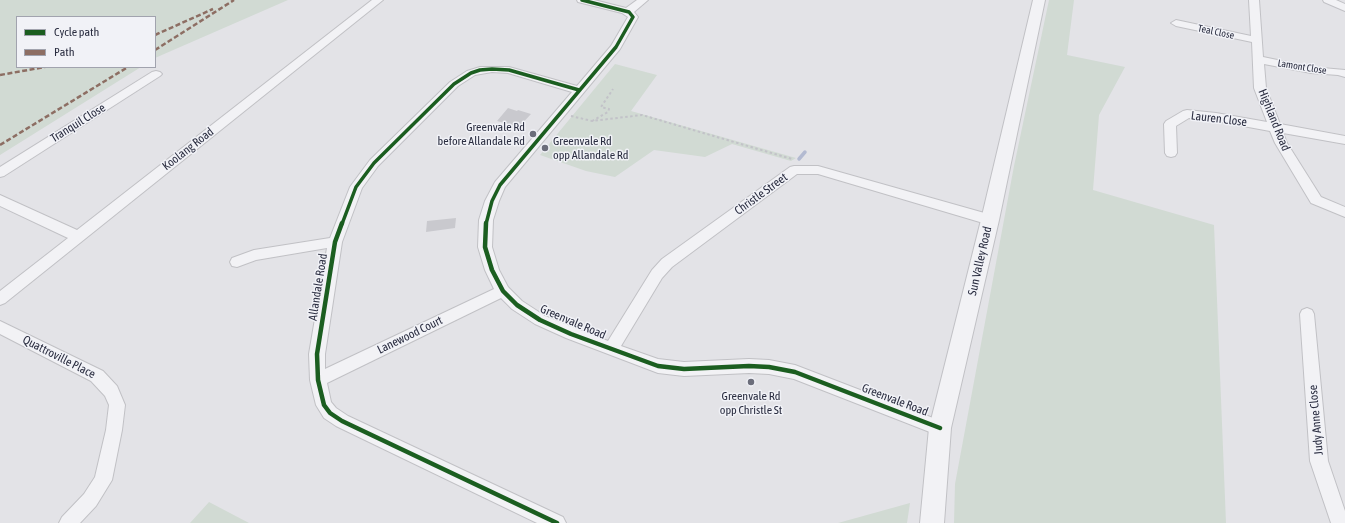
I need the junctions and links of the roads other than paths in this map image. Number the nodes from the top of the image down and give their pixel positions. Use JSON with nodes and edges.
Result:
{"nodes":[{"id":1,"x":378,"y":0,"type":"edge"},
{"id":2,"x":582,"y":0,"type":"edge"},
{"id":3,"x":642,"y":0,"type":"edge"},
{"id":4,"x":1039,"y":0,"type":"edge"},
{"id":5,"x":1254,"y":0,"type":"edge"},
{"id":6,"x":1328,"y":0,"type":"edge"},
{"id":7,"x":1345,"y":8,"type":"edge"},
{"id":8,"x":626,"y":12,"type":"junction"},
{"id":9,"x":1176,"y":23,"type":"dead end"},
{"id":10,"x":1257,"y":40,"type":"junction"},
{"id":11,"x":1258,"y":59,"type":"junction"},
{"id":12,"x":156,"y":74,"type":"dead end"},
{"id":13,"x":1345,"y":74,"type":"edge"},
{"id":14,"x":579,"y":90,"type":"junction"},
{"id":15,"x":1275,"y":127,"type":"junction"},
{"id":16,"x":1345,"y":140,"type":"edge"},
{"id":17,"x":1171,"y":153,"type":"dead end"},
{"id":18,"x":0,"y":173,"type":"edge"},
{"id":19,"x":0,"y":200,"type":"edge"},
{"id":20,"x":1345,"y":212,"type":"edge"},
{"id":21,"x":990,"y":220,"type":"junction"},
{"id":22,"x":77,"y":236,"type":"junction"},
{"id":23,"x":335,"y":242,"type":"junction"},
{"id":24,"x":237,"y":262,"type":"dead end"},
{"id":25,"x":503,"y":291,"type":"junction"},
{"id":26,"x":0,"y":299,"type":"edge"},
{"id":27,"x":1307,"y":314,"type":"dead end"},
{"id":28,"x":0,"y":327,"type":"edge"},
{"id":29,"x":611,"y":349,"type":"junction"},
{"id":30,"x":318,"y":380,"type":"junction"},
{"id":31,"x":940,"y":428,"type":"junction"},
{"id":32,"x":68,"y":523,"type":"edge"},
{"id":33,"x":556,"y":523,"type":"edge"},
{"id":34,"x":932,"y":523,"type":"edge"},
{"id":35,"x":1340,"y":523,"type":"edge"}],
"edges":[{"from":1,"to":22,"type":"street","name":"Koolang Road"},
{"from":2,"to":8,"type":"street"},
{"from":3,"to":8,"type":"street"},
{"from":4,"to":21,"type":"street","name":"Sun Valley Road"},
{"from":5,"to":10,"type":"street","name":"Highland Road"},
{"from":6,"to":7,"type":"street"},
{"from":8,"to":14,"type":"street","name":"Greenvale Road"},
{"from":9,"to":10,"type":"street","name":"Teal Close"},
{"from":10,"to":11,"type":"street","name":"Highland Road"},
{"from":11,"to":13,"type":"street","name":"Lamont Close"},
{"from":11,"to":15,"type":"street","name":"Highland Road"},
{"from":12,"to":18,"type":"street","name":"Tranquil Close"},
{"from":14,"to":23,"type":"street","name":"Allandale Road"},
{"from":14,"to":25,"type":"street","name":"Greenvale Road"},
{"from":15,"to":16,"type":"street"},
{"from":15,"to":17,"type":"street","name":"Lauren Close"},
{"from":15,"to":20,"type":"street","name":"Highland Road"},
{"from":19,"to":22,"type":"street"},
{"from":21,"to":29,"type":"street","name":"Christle Street"},
{"from":21,"to":31,"type":"street","name":"Sun Valley Road"},
{"from":22,"to":26,"type":"street","name":"Koolang Road"},
{"from":23,"to":24,"type":"street"},
{"from":23,"to":30,"type":"street","name":"Allandale Road"},
{"from":25,"to":29,"type":"street","name":"Greenvale Road"},
{"from":25,"to":30,"type":"street","name":"Lanewood Court"},
{"from":27,"to":35,"type":"street","name":"Judy Anne Close"},
{"from":28,"to":32,"type":"street","name":"Quattroville Place"},
{"from":29,"to":31,"type":"street","name":"Greenvale Road"},
{"from":30,"to":33,"type":"street","name":"Allandale Road"},
{"from":31,"to":34,"type":"street","name":"Sun Valley Road"}]}
